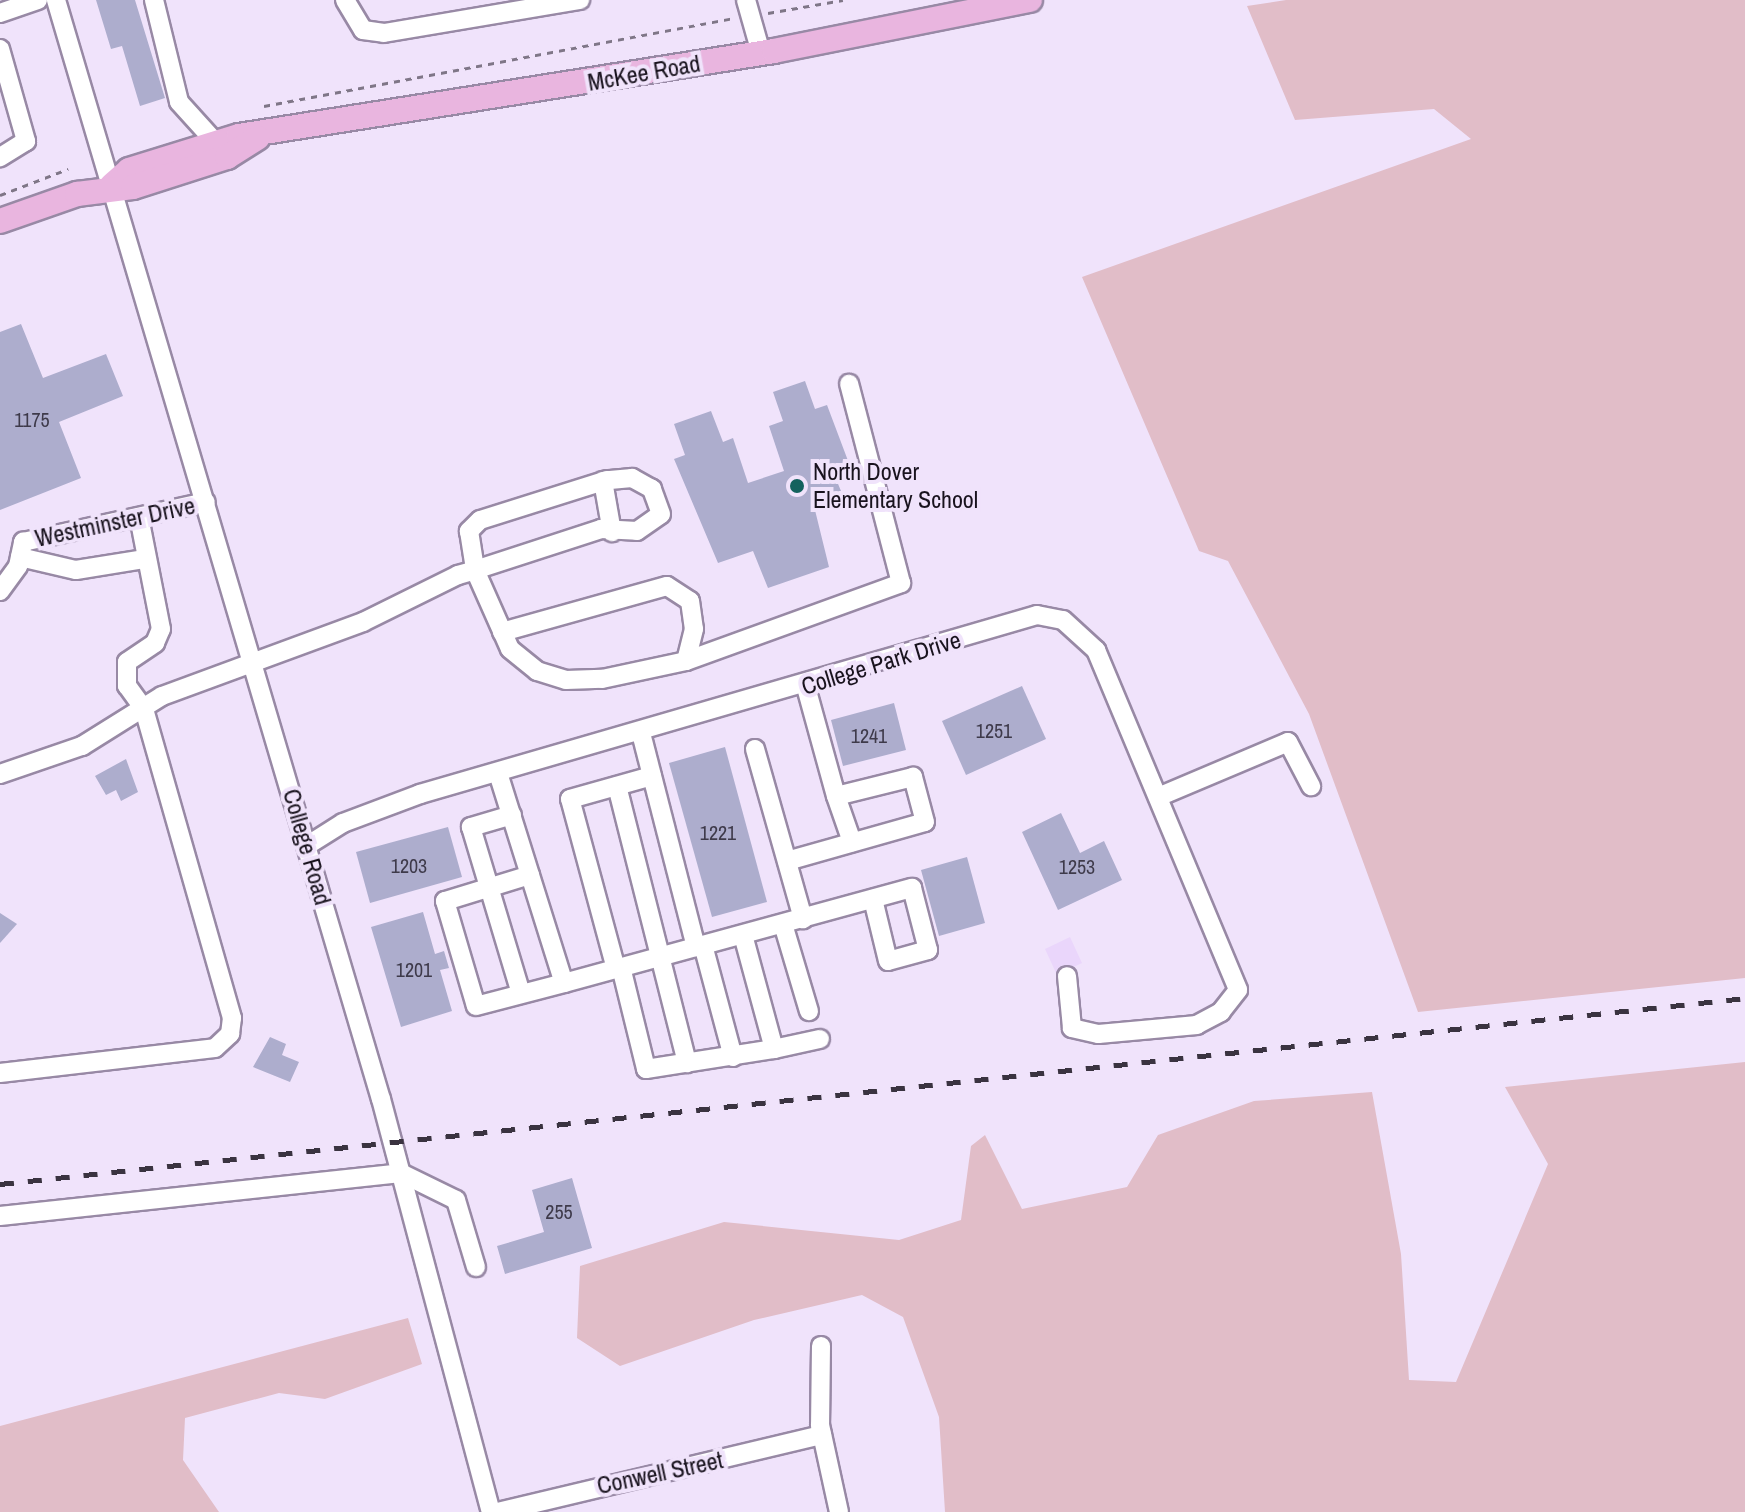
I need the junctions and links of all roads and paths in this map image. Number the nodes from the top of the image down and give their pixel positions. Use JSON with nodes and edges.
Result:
{"nodes":[{"id":1,"x":38,"y":0,"type":"edge"},
{"id":2,"x":56,"y":0,"type":"edge"},
{"id":3,"x":154,"y":0,"type":"edge"},
{"id":4,"x":345,"y":0,"type":"edge"},
{"id":5,"x":580,"y":0,"type":"edge"},
{"id":6,"x":746,"y":0,"type":"edge"},
{"id":7,"x":843,"y":0,"type":"edge"},
{"id":8,"x":1030,"y":0,"type":"edge"},
{"id":9,"x":0,"y":13,"type":"edge"},
{"id":10,"x":762,"y":14,"type":"dead end"},
{"id":11,"x":735,"y":18,"type":"dead end"},
{"id":12,"x":761,"y":53,"type":"junction"},
{"id":13,"x":1,"y":59,"type":"edge"},
{"id":14,"x":264,"y":106,"type":"dead end"},
{"id":15,"x":257,"y":138,"type":"junction"},
{"id":16,"x":216,"y":143,"type":"junction"},
{"id":17,"x":0,"y":157,"type":"edge"},
{"id":18,"x":68,"y":169,"type":"dead end"},
{"id":19,"x":112,"y":185,"type":"junction"},
{"id":20,"x":0,"y":195,"type":"edge"},
{"id":21,"x":0,"y":221,"type":"edge"},
{"id":22,"x":849,"y":384,"type":"dead end"},
{"id":23,"x":603,"y":481,"type":"junction"},
{"id":24,"x":206,"y":502,"type":"junction"},
{"id":25,"x":139,"y":517,"type":"junction"},
{"id":26,"x":612,"y":532,"type":"junction"},
{"id":27,"x":22,"y":550,"type":"junction"},
{"id":28,"x":145,"y":559,"type":"junction"},
{"id":29,"x":475,"y":570,"type":"junction"},
{"id":30,"x":0,"y":591,"type":"edge"},
{"id":31,"x":502,"y":632,"type":"junction"},
{"id":32,"x":686,"y":661,"type":"junction"},
{"id":33,"x":254,"y":666,"type":"junction"},
{"id":34,"x":806,"y":687,"type":"junction"},
{"id":35,"x":144,"y":709,"type":"junction"},
{"id":36,"x":641,"y":733,"type":"junction"},
{"id":37,"x":755,"y":749,"type":"dead end"},
{"id":38,"x":498,"y":773,"type":"junction"},
{"id":39,"x":0,"y":774,"type":"edge"},
{"id":40,"x":652,"y":776,"type":"junction"},
{"id":41,"x":617,"y":786,"type":"junction"},
{"id":42,"x":1311,"y":786,"type":"dead end"},
{"id":43,"x":836,"y":796,"type":"junction"},
{"id":44,"x":1158,"y":797,"type":"junction"},
{"id":45,"x":512,"y":815,"type":"junction"},
{"id":46,"x":852,"y":842,"type":"junction"},
{"id":47,"x":308,"y":845,"type":"junction"},
{"id":48,"x":787,"y":861,"type":"junction"},
{"id":49,"x":530,"y":875,"type":"junction"},
{"id":50,"x":490,"y":887,"type":"junction"},
{"id":51,"x":873,"y":899,"type":"dead end"},
{"id":52,"x":803,"y":919,"type":"junction"},
{"id":53,"x":783,"y":924,"type":"junction"},
{"id":54,"x":743,"y":935,"type":"junction"},
{"id":55,"x":699,"y":946,"type":"junction"},
{"id":56,"x":661,"y":957,"type":"junction"},
{"id":57,"x":618,"y":968,"type":"junction"},
{"id":58,"x":1067,"y":976,"type":"dead end"},
{"id":59,"x":564,"y":983,"type":"junction"},
{"id":60,"x":521,"y":994,"type":"junction"},
{"id":61,"x":809,"y":1011,"type":"dead end"},
{"id":62,"x":820,"y":1039,"type":"dead end"},
{"id":63,"x":774,"y":1049,"type":"junction"},
{"id":64,"x":733,"y":1057,"type":"junction"},
{"id":65,"x":687,"y":1063,"type":"junction"},
{"id":66,"x":0,"y":1073,"type":"edge"},
{"id":67,"x":401,"y":1173,"type":"junction"},
{"id":68,"x":0,"y":1216,"type":"edge"},
{"id":69,"x":476,"y":1267,"type":"dead end"},
{"id":70,"x":821,"y":1346,"type":"dead end"},
{"id":71,"x":822,"y":1435,"type":"junction"},
{"id":72,"x":491,"y":1512,"type":"edge"},
{"id":73,"x":498,"y":1512,"type":"edge"},
{"id":74,"x":839,"y":1512,"type":"edge"}],
"edges":[{"from":1,"to":9,"type":"street"},
{"from":2,"to":19,"type":"street","name":"College Road"},
{"from":3,"to":16,"type":"street"},
{"from":4,"to":5,"type":"street"},
{"from":6,"to":12,"type":"street"},
{"from":7,"to":10,"type":"path"},
{"from":8,"to":12,"type":"main road","name":"McKee Road"},
{"from":11,"to":14,"type":"path"},
{"from":12,"to":15,"type":"main road","name":"McKee Road"},
{"from":13,"to":17,"type":"street"},
{"from":15,"to":16,"type":"main road","name":"McKee Road"},
{"from":15,"to":19,"type":"main road","name":"McKee Road"},
{"from":16,"to":19,"type":"main road","name":"McKee Road"},
{"from":18,"to":20,"type":"path"},
{"from":19,"to":21,"type":"main road","name":"McKee Road"},
{"from":19,"to":24,"type":"street","name":"College Road"},
{"from":22,"to":32,"type":"street"},
{"from":23,"to":26,"type":"street"},
{"from":23,"to":26,"type":"street"},
{"from":23,"to":29,"type":"street"},
{"from":24,"to":25,"type":"street","name":"Westminster Drive"},
{"from":24,"to":33,"type":"street","name":"College Road"},
{"from":25,"to":27,"type":"street","name":"Westminster Drive"},
{"from":25,"to":28,"type":"street"},
{"from":26,"to":29,"type":"street"},
{"from":27,"to":28,"type":"street"},
{"from":27,"to":30,"type":"street"},
{"from":28,"to":35,"type":"street"},
{"from":29,"to":31,"type":"street"},
{"from":29,"to":33,"type":"street"},
{"from":31,"to":32,"type":"street"},
{"from":31,"to":32,"type":"street"},
{"from":33,"to":35,"type":"street"},
{"from":33,"to":47,"type":"street","name":"College Road"},
{"from":34,"to":36,"type":"street","name":"College Park Drive"},
{"from":34,"to":43,"type":"street"},
{"from":34,"to":44,"type":"street","name":"College Park Drive"},
{"from":35,"to":39,"type":"street"},
{"from":35,"to":66,"type":"street"},
{"from":36,"to":38,"type":"street","name":"College Park Drive"},
{"from":36,"to":40,"type":"street"},
{"from":37,"to":48,"type":"street"},
{"from":38,"to":45,"type":"street"},
{"from":38,"to":47,"type":"street","name":"College Park Drive"},
{"from":40,"to":41,"type":"street"},
{"from":40,"to":55,"type":"street"},
{"from":41,"to":56,"type":"street"},
{"from":41,"to":57,"type":"street"},
{"from":42,"to":44,"type":"street"},
{"from":43,"to":46,"type":"street"},
{"from":43,"to":46,"type":"street"},
{"from":44,"to":58,"type":"street","name":"College Park Drive"},
{"from":45,"to":49,"type":"street"},
{"from":45,"to":50,"type":"street"},
{"from":46,"to":48,"type":"street"},
{"from":47,"to":67,"type":"street","name":"College Road"},
{"from":48,"to":52,"type":"street"},
{"from":49,"to":50,"type":"street"},
{"from":49,"to":59,"type":"street"},
{"from":50,"to":60,"type":"street"},
{"from":50,"to":60,"type":"street"},
{"from":51,"to":52,"type":"street"},
{"from":52,"to":53,"type":"street"},
{"from":53,"to":54,"type":"street"},
{"from":53,"to":61,"type":"street"},
{"from":54,"to":55,"type":"street"},
{"from":54,"to":63,"type":"street"},
{"from":55,"to":56,"type":"street"},
{"from":55,"to":64,"type":"street"},
{"from":56,"to":57,"type":"street"},
{"from":56,"to":65,"type":"street"},
{"from":57,"to":59,"type":"street"},
{"from":57,"to":65,"type":"street"},
{"from":59,"to":60,"type":"street"},
{"from":62,"to":63,"type":"street"},
{"from":63,"to":64,"type":"street"},
{"from":64,"to":65,"type":"street"},
{"from":67,"to":68,"type":"street"},
{"from":67,"to":69,"type":"street"},
{"from":67,"to":72,"type":"street","name":"College Road"},
{"from":70,"to":71,"type":"street"},
{"from":71,"to":73,"type":"street","name":"Conwell Street"},
{"from":71,"to":74,"type":"street"}]}
